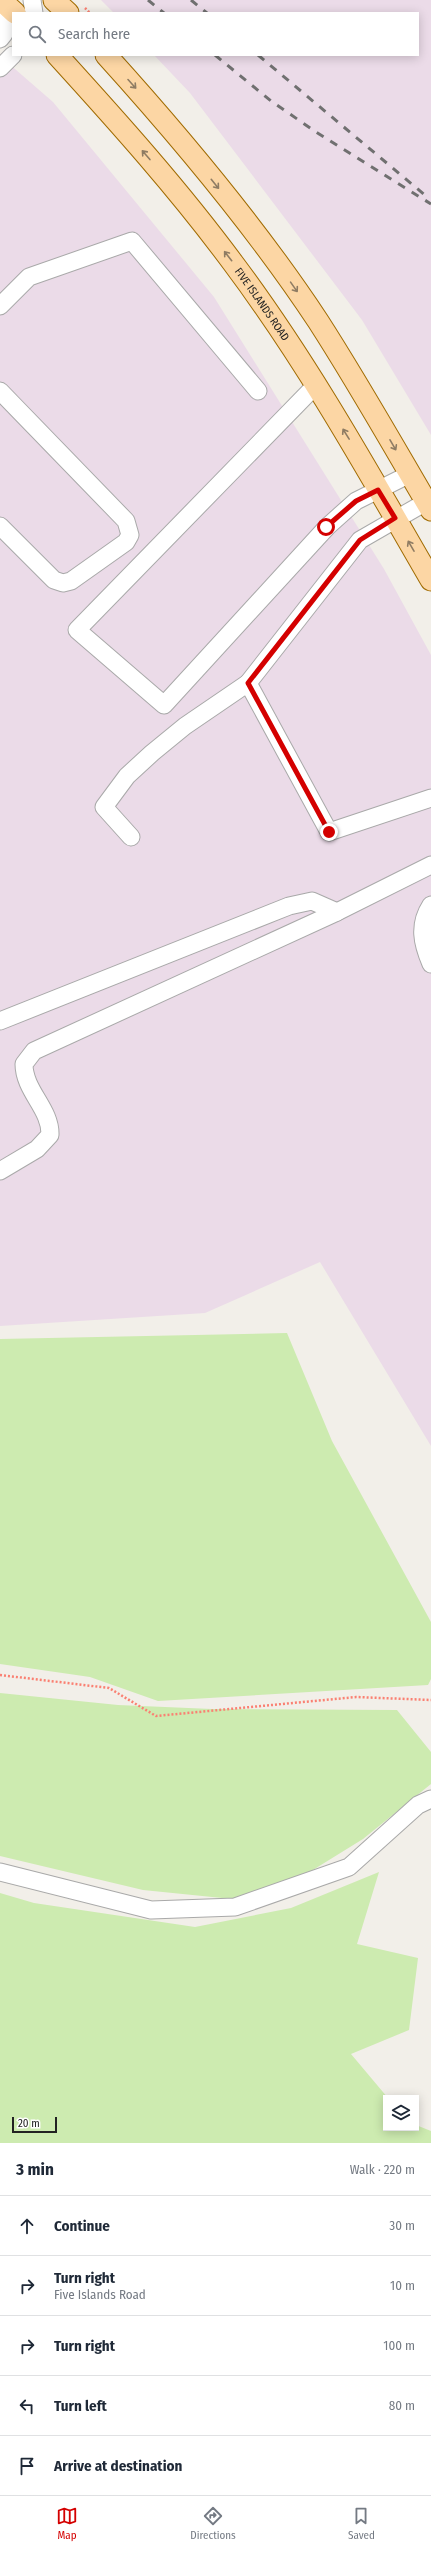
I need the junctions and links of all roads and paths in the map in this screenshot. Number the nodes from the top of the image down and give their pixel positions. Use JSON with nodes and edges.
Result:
{"nodes":[{"id":1,"x":32,"y":0,"type":"edge"},
{"id":2,"x":54,"y":0,"type":"edge"},
{"id":3,"x":8,"y":7,"type":"edge"},
{"id":4,"x":34,"y":12,"type":"edge"},
{"id":5,"x":67,"y":12,"type":"edge"},
{"id":6,"x":0,"y":38,"type":"edge"},
{"id":7,"x":12,"y":56,"type":"edge"},
{"id":8,"x":58,"y":56,"type":"edge"},
{"id":9,"x":107,"y":56,"type":"edge"},
{"id":10,"x":0,"y":68,"type":"edge"},
{"id":11,"x":0,"y":306,"type":"edge"},
{"id":12,"x":315,"y":386,"type":"junction"},
{"id":13,"x":258,"y":390,"type":"dead end"},
{"id":14,"x":0,"y":391,"type":"edge"},
{"id":15,"x":410,"y":474,"type":"junction"},
{"id":16,"x":378,"y":490,"type":"junction"},
{"id":17,"x":428,"y":506,"type":"edge"},
{"id":18,"x":395,"y":518,"type":"junction"},
{"id":19,"x":0,"y":526,"type":"edge"},
{"id":20,"x":431,"y":580,"type":"edge"},
{"id":21,"x":248,"y":683,"type":"junction"},
{"id":22,"x":431,"y":798,"type":"edge"},
{"id":23,"x":131,"y":837,"type":"dead end"},
{"id":24,"x":431,"y":865,"type":"edge"},
{"id":25,"x":431,"y":905,"type":"edge"},
{"id":26,"x":337,"y":912,"type":"junction"},
{"id":27,"x":431,"y":964,"type":"edge"},
{"id":28,"x":0,"y":1021,"type":"edge"},
{"id":29,"x":0,"y":1171,"type":"edge"},
{"id":30,"x":0,"y":1675,"type":"edge"},
{"id":31,"x":431,"y":1700,"type":"edge"},
{"id":32,"x":431,"y":1799,"type":"edge"},
{"id":33,"x":0,"y":1872,"type":"edge"}],
"edges":[{"from":1,"to":4,"type":"street"},
{"from":2,"to":5,"type":"main road"},
{"from":3,"to":6,"type":"street"},
{"from":7,"to":10,"type":"street"},
{"from":12,"to":8,"type":"main road","name":"FIVE ISLANDS ROAD","one_way":true},
{"from":9,"to":15,"type":"main road","one_way":true},
{"from":11,"to":13,"type":"street"},
{"from":16,"to":12,"type":"main road","name":"FIVE ISLANDS ROAD","one_way":true},
{"from":12,"to":16,"type":"street"},
{"from":14,"to":19,"type":"street"},
{"from":15,"to":16,"type":"street"},
{"from":15,"to":17,"type":"main road"},
{"from":16,"to":18,"type":"main road","name":"FIVE ISLANDS ROAD"},
{"from":17,"to":18,"type":"street"},
{"from":20,"to":18,"type":"main road","name":"FIVE ISLANDS ROAD","one_way":true},
{"from":18,"to":21,"type":"street"},
{"from":21,"to":22,"type":"street"},
{"from":21,"to":23,"type":"street"},
{"from":24,"to":26,"type":"street"},
{"from":25,"to":27,"type":"street"},
{"from":26,"to":28,"type":"street"},
{"from":26,"to":29,"type":"street"},
{"from":30,"to":31,"type":"path"},
{"from":32,"to":33,"type":"street"}]}
